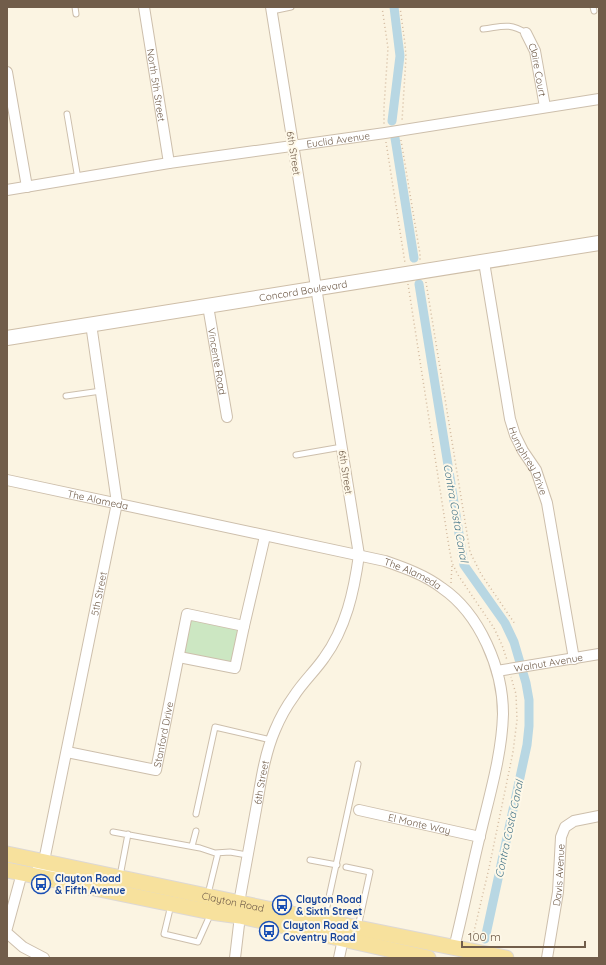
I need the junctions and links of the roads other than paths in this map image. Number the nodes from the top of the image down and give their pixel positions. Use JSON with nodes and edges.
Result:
{"nodes":[{"id":1,"x":75,"y":7,"type":"edge"},
{"id":2,"x":144,"y":7,"type":"edge"},
{"id":3,"x":291,"y":7,"type":"edge"},
{"id":4,"x":271,"y":9,"type":"edge"},
{"id":5,"x":76,"y":14,"type":"dead end"},
{"id":6,"x":483,"y":30,"type":"dead end"},
{"id":7,"x":526,"y":33,"type":"joint"},
{"id":8,"x":7,"y":72,"type":"edge"},
{"id":9,"x":599,"y":99,"type":"edge"},
{"id":10,"x":545,"y":107,"type":"junction"},
{"id":11,"x":67,"y":114,"type":"dead end"},
{"id":12,"x":293,"y":145,"type":"junction"},
{"id":13,"x":169,"y":163,"type":"junction"},
{"id":14,"x":78,"y":179,"type":"junction"},
{"id":15,"x":27,"y":187,"type":"junction"},
{"id":16,"x":7,"y":190,"type":"edge"},
{"id":17,"x":599,"y":243,"type":"edge"},
{"id":18,"x":484,"y":262,"type":"junction"},
{"id":19,"x":316,"y":288,"type":"junction"},
{"id":20,"x":208,"y":306,"type":"junction"},
{"id":21,"x":91,"y":324,"type":"junction"},
{"id":22,"x":7,"y":338,"type":"edge"},
{"id":23,"x":101,"y":391,"type":"junction"},
{"id":24,"x":66,"y":396,"type":"dead end"},
{"id":25,"x":227,"y":417,"type":"dead end"},
{"id":26,"x":342,"y":447,"type":"junction"},
{"id":27,"x":296,"y":455,"type":"dead end"},
{"id":28,"x":7,"y":480,"type":"edge"},
{"id":29,"x":117,"y":503,"type":"junction"},
{"id":30,"x":266,"y":536,"type":"junction"},
{"id":31,"x":360,"y":555,"type":"junction"},
{"id":32,"x":244,"y":626,"type":"junction"},
{"id":33,"x":599,"y":654,"type":"edge"},
{"id":34,"x":179,"y":657,"type":"junction"},
{"id":35,"x":574,"y":659,"type":"junction"},
{"id":36,"x":497,"y":671,"type":"junction"},
{"id":37,"x":271,"y":740,"type":"junction"},
{"id":38,"x":67,"y":752,"type":"junction"},
{"id":39,"x":358,"y":764,"type":"dead end"},
{"id":40,"x":359,"y":810,"type":"dead end"},
{"id":41,"x":196,"y":814,"type":"dead end"},
{"id":42,"x":599,"y":816,"type":"edge"},
{"id":43,"x":113,"y":832,"type":"dead end"},
{"id":44,"x":196,"y":832,"type":"dead end"},
{"id":45,"x":128,"y":834,"type":"junction"},
{"id":46,"x":480,"y":837,"type":"junction"},
{"id":47,"x":192,"y":846,"type":"junction"},
{"id":48,"x":218,"y":852,"type":"junction"},
{"id":49,"x":7,"y":854,"type":"edge"},
{"id":50,"x":247,"y":855,"type":"junction"},
{"id":51,"x":310,"y":860,"type":"dead end"},
{"id":52,"x":44,"y":861,"type":"junction"},
{"id":53,"x":7,"y":862,"type":"edge"},
{"id":54,"x":337,"y":865,"type":"junction"},
{"id":55,"x":346,"y":867,"type":"dead end"},
{"id":56,"x":7,"y":870,"type":"edge"},
{"id":57,"x":93,"y":872,"type":"junction"},
{"id":58,"x":22,"y":873,"type":"junction"},
{"id":59,"x":120,"y":878,"type":"junction"},
{"id":60,"x":208,"y":896,"type":"junction"},
{"id":61,"x":171,"y":904,"type":"junction"},
{"id":62,"x":240,"y":909,"type":"junction"},
{"id":63,"x":211,"y":912,"type":"junction"},
{"id":64,"x":9,"y":915,"type":"edge"},
{"id":65,"x":324,"y":921,"type":"junction"},
{"id":66,"x":7,"y":928,"type":"edge"},
{"id":67,"x":358,"y":928,"type":"junction"},
{"id":68,"x":7,"y":933,"type":"edge"},
{"id":69,"x":343,"y":939,"type":"junction"},
{"id":70,"x":454,"y":948,"type":"junction"},
{"id":71,"x":500,"y":957,"type":"edge"},
{"id":72,"x":44,"y":958,"type":"edge"},
{"id":73,"x":237,"y":958,"type":"edge"},
{"id":74,"x":339,"y":958,"type":"edge"},
{"id":75,"x":428,"y":958,"type":"edge"},
{"id":76,"x":547,"y":958,"type":"edge"}],
"edges":[{"from":1,"to":5,"type":"lane"},
{"from":2,"to":13,"type":"street","name":"North 5th Street"},
{"from":3,"to":4,"type":"lane"},
{"from":4,"to":12,"type":"street","name":"6th Street"},
{"from":6,"to":7,"type":"lane"},
{"from":7,"to":10,"type":"street","name":"Claire Court"},
{"from":8,"to":15,"type":"street"},
{"from":9,"to":10,"type":"street","name":"Euclid Avenue"},
{"from":10,"to":12,"type":"street","name":"Euclid Avenue"},
{"from":11,"to":14,"type":"lane"},
{"from":12,"to":13,"type":"street","name":"Euclid Avenue"},
{"from":12,"to":19,"type":"street","name":"6th Street"},
{"from":13,"to":14,"type":"street","name":"Euclid Avenue"},
{"from":14,"to":15,"type":"street","name":"Euclid Avenue"},
{"from":15,"to":16,"type":"street","name":"Euclid Avenue"},
{"from":17,"to":18,"type":"street","name":"Concord Boulevard"},
{"from":18,"to":19,"type":"street","name":"Concord Boulevard"},
{"from":18,"to":35,"type":"street","name":"Humphrey Drive"},
{"from":19,"to":20,"type":"street","name":"Concord Boulevard"},
{"from":19,"to":26,"type":"street","name":"6th Street"},
{"from":20,"to":21,"type":"street","name":"Concord Boulevard"},
{"from":20,"to":25,"type":"street","name":"Vincente Road"},
{"from":21,"to":22,"type":"street","name":"Concord Boulevard"},
{"from":21,"to":23,"type":"street","name":"5th Street"},
{"from":23,"to":24,"type":"lane"},
{"from":23,"to":29,"type":"street","name":"5th Street"},
{"from":26,"to":27,"type":"lane"},
{"from":26,"to":31,"type":"street","name":"6th Street"},
{"from":28,"to":29,"type":"street","name":"The Alameda"},
{"from":29,"to":30,"type":"street","name":"The Alameda"},
{"from":29,"to":38,"type":"street","name":"5th Street"},
{"from":30,"to":31,"type":"street","name":"The Alameda"},
{"from":30,"to":32,"type":"street"},
{"from":31,"to":36,"type":"street","name":"The Alameda"},
{"from":31,"to":37,"type":"street","name":"6th Street"},
{"from":32,"to":34,"type":"street"},
{"from":32,"to":34,"type":"street","name":"Stanford Drive"},
{"from":33,"to":35,"type":"street","name":"Walnut Avenue"},
{"from":34,"to":38,"type":"street","name":"Stanford Drive"},
{"from":35,"to":36,"type":"street","name":"Walnut Avenue"},
{"from":36,"to":46,"type":"street","name":"The Alameda"},
{"from":37,"to":41,"type":"lane"},
{"from":37,"to":50,"type":"street","name":"6th Street"},
{"from":38,"to":52,"type":"street","name":"5th Street"},
{"from":39,"to":54,"type":"lane"},
{"from":40,"to":46,"type":"street","name":"El Monte Way"},
{"from":42,"to":76,"type":"street","name":"Davis Avenue"},
{"from":43,"to":45,"type":"lane"},
{"from":44,"to":47,"type":"lane"},
{"from":45,"to":47,"type":"lane"},
{"from":45,"to":59,"type":"lane"},
{"from":46,"to":70,"type":"street","name":"The Alameda"},
{"from":47,"to":48,"type":"lane"},
{"from":48,"to":50,"type":"lane"},
{"from":48,"to":60,"type":"lane"},
{"from":49,"to":52,"type":"main road","name":"Clayton Road"},
{"from":50,"to":62,"type":"street","name":"6th Street"},
{"from":51,"to":54,"type":"lane"},
{"from":52,"to":57,"type":"main road","name":"Clayton Road"},
{"from":53,"to":58,"type":"street"},
{"from":54,"to":65,"type":"lane"},
{"from":55,"to":67,"type":"lane"},
{"from":56,"to":58,"type":"main road","name":"Clayton Road"},
{"from":57,"to":58,"type":"street"},
{"from":57,"to":59,"type":"main road","name":"Clayton Road"},
{"from":58,"to":61,"type":"main road","name":"Clayton Road"},
{"from":58,"to":64,"type":"street"},
{"from":59,"to":60,"type":"main road","name":"Clayton Road"},
{"from":60,"to":62,"type":"main road","name":"Clayton Road"},
{"from":61,"to":63,"type":"main road","name":"Clayton Road"},
{"from":61,"to":63,"type":"lane"},
{"from":62,"to":63,"type":"main road","name":"Clayton Road"},
{"from":62,"to":65,"type":"main road","name":"Clayton Road"},
{"from":62,"to":69,"type":"main road","name":"Clayton Road"},
{"from":62,"to":73,"type":"street","name":"6th Street"},
{"from":64,"to":66,"type":"street"},
{"from":65,"to":67,"type":"main road","name":"Clayton Road"},
{"from":67,"to":70,"type":"main road","name":"Clayton Road"},
{"from":68,"to":72,"type":"street"},
{"from":69,"to":74,"type":"street"},
{"from":69,"to":75,"type":"main road","name":"Clayton Road"},
{"from":70,"to":71,"type":"main road","name":"Clayton Road"}]}
